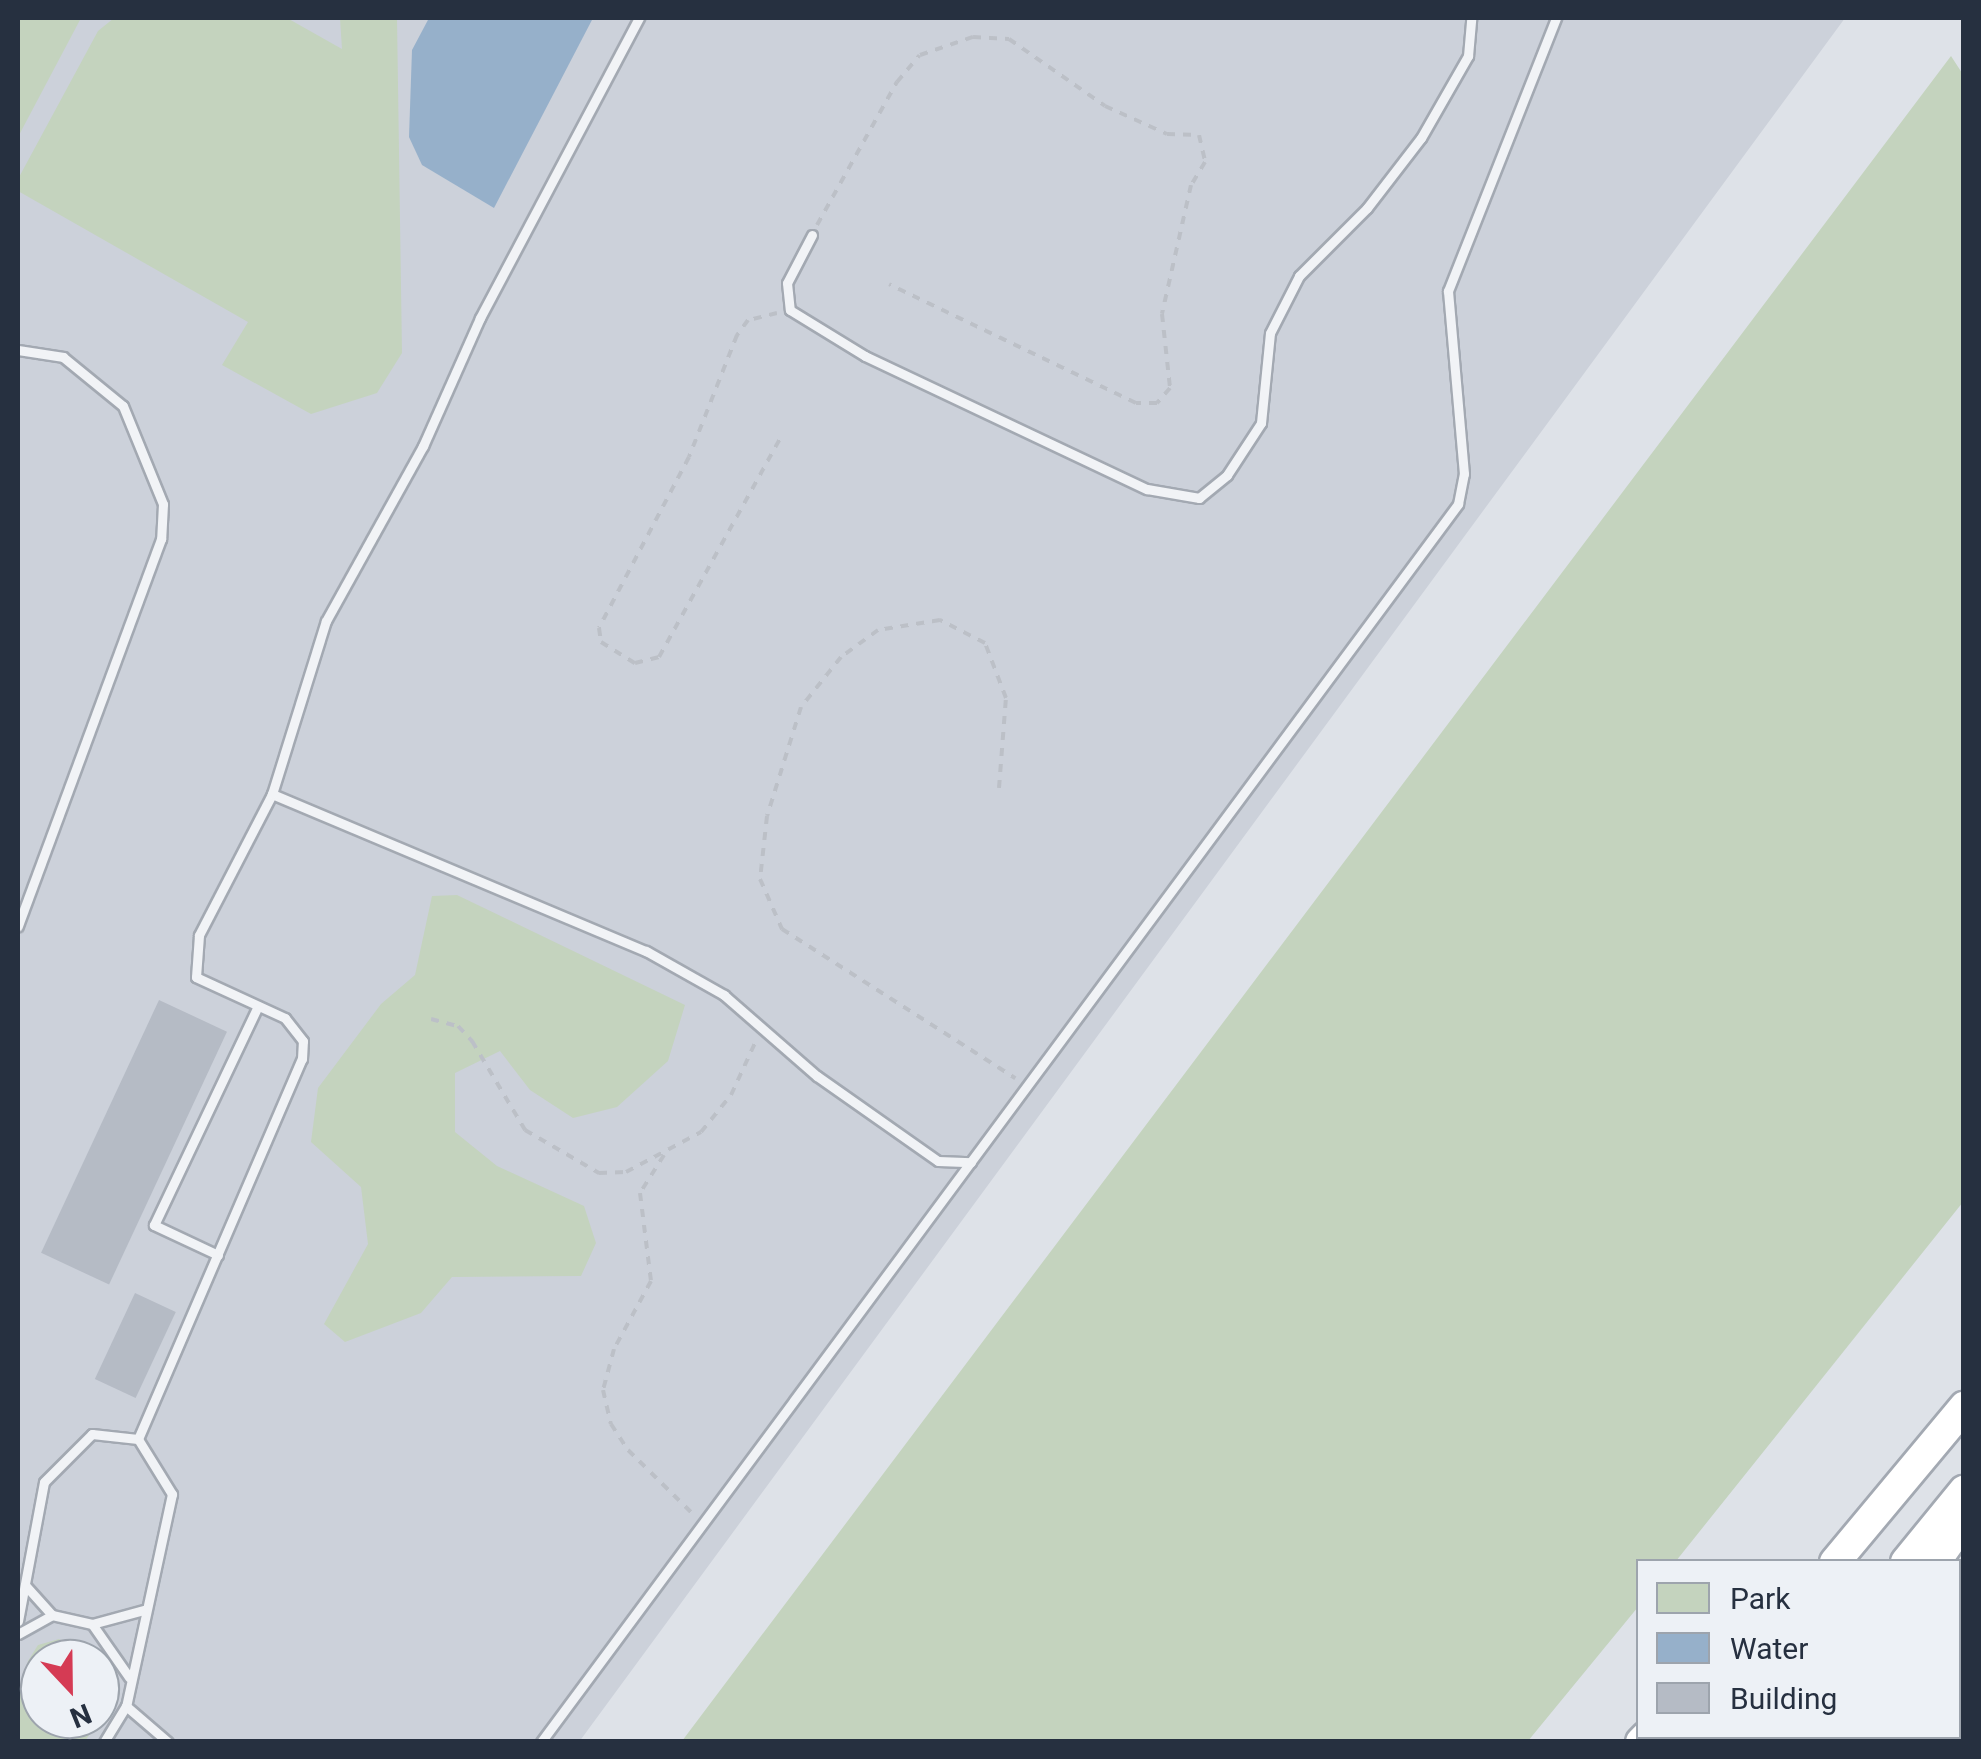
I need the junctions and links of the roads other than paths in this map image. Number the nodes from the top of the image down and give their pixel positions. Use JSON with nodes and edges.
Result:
{"nodes":[{"id":1,"x":639,"y":18,"type":"edge"},
{"id":2,"x":1471,"y":18,"type":"edge"},
{"id":3,"x":1556,"y":18,"type":"edge"},
{"id":4,"x":812,"y":234,"type":"road end"},
{"id":5,"x":18,"y":350,"type":"edge"},
{"id":6,"x":272,"y":794,"type":"junction"},
{"id":7,"x":18,"y":926,"type":"edge"},
{"id":8,"x":258,"y":1006,"type":"junction"},
{"id":9,"x":971,"y":1162,"type":"junction"},
{"id":10,"x":218,"y":1254,"type":"junction"},
{"id":11,"x":1964,"y":1407,"type":"edge"},
{"id":12,"x":138,"y":1439,"type":"junction"},
{"id":13,"x":1964,"y":1491,"type":"edge"},
{"id":14,"x":1875,"y":1514,"type":"junction"},
{"id":15,"x":1964,"y":1521,"type":"edge"},
{"id":16,"x":1822,"y":1559,"type":"edge"},
{"id":17,"x":1838,"y":1559,"type":"edge"},
{"id":18,"x":1908,"y":1559,"type":"edge"},
{"id":19,"x":1937,"y":1559,"type":"edge"},
{"id":20,"x":24,"y":1584,"type":"junction"},
{"id":21,"x":144,"y":1610,"type":"junction"},
{"id":22,"x":52,"y":1616,"type":"junction"},
{"id":23,"x":18,"y":1621,"type":"edge"},
{"id":24,"x":92,"y":1624,"type":"junction"},
{"id":25,"x":18,"y":1634,"type":"edge"},
{"id":26,"x":129,"y":1677,"type":"junction"},
{"id":27,"x":126,"y":1706,"type":"junction"},
{"id":28,"x":104,"y":1742,"type":"edge"},
{"id":29,"x":168,"y":1742,"type":"edge"},
{"id":30,"x":541,"y":1742,"type":"edge"}],
"edges":[{"from":1,"to":6,"type":"lane"},
{"from":2,"to":4,"type":"lane"},
{"from":3,"to":9,"type":"lane"},
{"from":5,"to":7,"type":"lane"},
{"from":6,"to":8,"type":"lane"},
{"from":6,"to":9,"type":"lane"},
{"from":8,"to":10,"type":"lane"},
{"from":8,"to":10,"type":"lane"},
{"from":9,"to":30,"type":"lane"},
{"from":10,"to":12,"type":"lane"},
{"from":11,"to":14,"type":"highway"},
{"from":12,"to":20,"type":"lane"},
{"from":12,"to":21,"type":"lane"},
{"from":13,"to":18,"type":"highway"},
{"from":14,"to":16,"type":"highway"},
{"from":14,"to":17,"type":"highway"},
{"from":15,"to":19,"type":"highway"},
{"from":20,"to":22,"type":"lane"},
{"from":20,"to":23,"type":"lane"},
{"from":21,"to":24,"type":"lane"},
{"from":21,"to":26,"type":"lane"},
{"from":22,"to":24,"type":"lane"},
{"from":22,"to":25,"type":"lane"},
{"from":24,"to":26,"type":"lane"},
{"from":26,"to":27,"type":"lane"},
{"from":27,"to":28,"type":"lane"},
{"from":27,"to":29,"type":"lane"}]}
